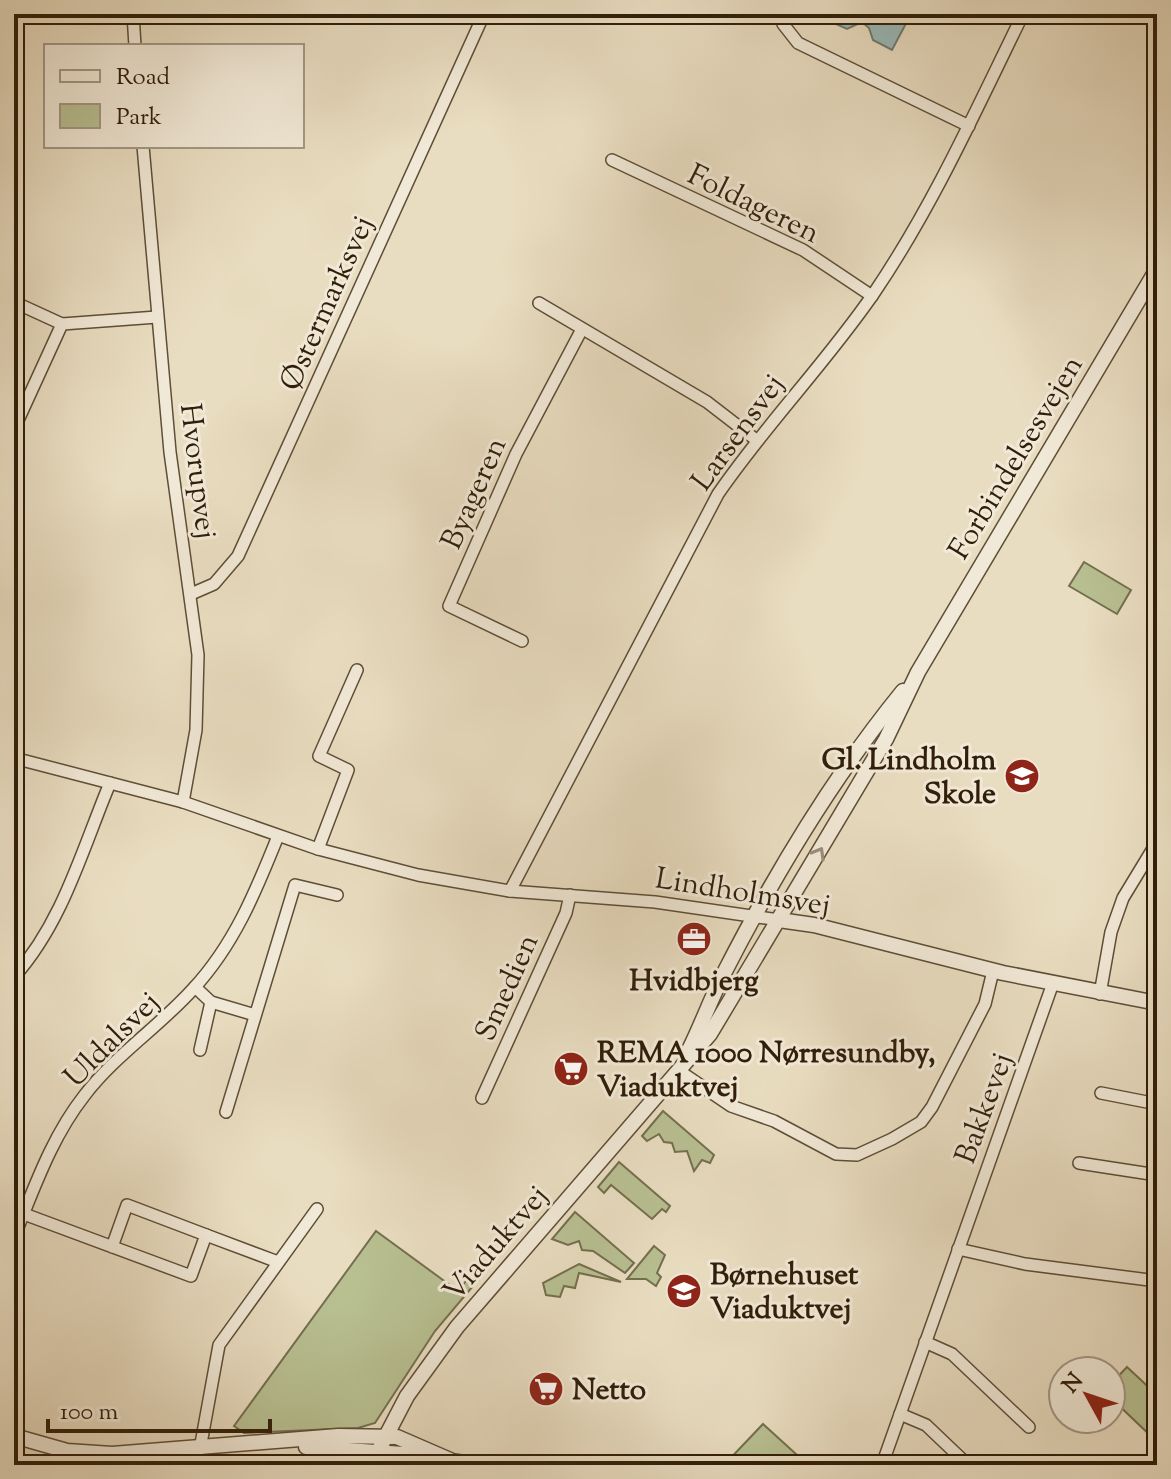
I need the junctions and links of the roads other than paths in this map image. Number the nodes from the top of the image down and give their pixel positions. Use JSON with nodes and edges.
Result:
{"nodes":[{"id":1,"x":133,"y":14,"type":"edge"},
{"id":2,"x":484,"y":14,"type":"edge"},
{"id":3,"x":783,"y":14,"type":"edge"},
{"id":4,"x":1023,"y":14,"type":"edge"},
{"id":5,"x":135,"y":44,"type":"edge"},
{"id":6,"x":969,"y":126,"type":"junction"},
{"id":7,"x":143,"y":148,"type":"edge"},
{"id":8,"x":612,"y":160,"type":"dead end"},
{"id":9,"x":1157,"y":269,"type":"edge"},
{"id":10,"x":872,"y":296,"type":"junction"},
{"id":11,"x":14,"y":302,"type":"edge"},
{"id":12,"x":539,"y":303,"type":"dead end"},
{"id":13,"x":157,"y":317,"type":"junction"},
{"id":14,"x":62,"y":324,"type":"junction"},
{"id":15,"x":582,"y":329,"type":"junction"},
{"id":16,"x":14,"y":429,"type":"edge"},
{"id":17,"x":755,"y":439,"type":"junction"},
{"id":18,"x":191,"y":594,"type":"junction"},
{"id":19,"x":522,"y":641,"type":"dead end"},
{"id":20,"x":357,"y":670,"type":"dead end"},
{"id":21,"x":918,"y":672,"type":"junction"},
{"id":22,"x":14,"y":758,"type":"edge"},
{"id":23,"x":110,"y":783,"type":"junction"},
{"id":24,"x":183,"y":802,"type":"junction"},
{"id":25,"x":278,"y":836,"type":"junction"},
{"id":26,"x":1157,"y":842,"type":"edge"},
{"id":27,"x":318,"y":849,"type":"junction"},
{"id":28,"x":510,"y":891,"type":"junction"},
{"id":29,"x":337,"y":895,"type":"dead end"},
{"id":30,"x":570,"y":895,"type":"junction"},
{"id":31,"x":756,"y":916,"type":"junction"},
{"id":32,"x":779,"y":920,"type":"junction"},
{"id":33,"x":993,"y":971,"type":"junction"},
{"id":34,"x":14,"y":977,"type":"edge"},
{"id":35,"x":1053,"y":983,"type":"junction"},
{"id":36,"x":195,"y":987,"type":"junction"},
{"id":37,"x":1100,"y":994,"type":"junction"},
{"id":38,"x":211,"y":1002,"type":"junction"},
{"id":39,"x":1157,"y":1003,"type":"edge"},
{"id":40,"x":255,"y":1015,"type":"junction"},
{"id":41,"x":200,"y":1050,"type":"dead end"},
{"id":42,"x":678,"y":1070,"type":"junction"},
{"id":43,"x":1101,"y":1093,"type":"dead end"},
{"id":44,"x":482,"y":1098,"type":"dead end"},
{"id":45,"x":1157,"y":1104,"type":"edge"},
{"id":46,"x":226,"y":1112,"type":"dead end"},
{"id":47,"x":1079,"y":1163,"type":"dead end"},
{"id":48,"x":1157,"y":1175,"type":"edge"},
{"id":49,"x":317,"y":1209,"type":"dead end"},
{"id":50,"x":24,"y":1214,"type":"junction"},
{"id":51,"x":206,"y":1235,"type":"junction"},
{"id":52,"x":14,"y":1237,"type":"edge"},
{"id":53,"x":112,"y":1247,"type":"junction"},
{"id":54,"x":958,"y":1249,"type":"junction"},
{"id":55,"x":278,"y":1262,"type":"junction"},
{"id":56,"x":1157,"y":1281,"type":"edge"},
{"id":57,"x":925,"y":1342,"type":"junction"},
{"id":58,"x":900,"y":1414,"type":"junction"},
{"id":59,"x":1029,"y":1427,"type":"dead end"},
{"id":60,"x":14,"y":1436,"type":"edge"},
{"id":61,"x":384,"y":1437,"type":"junction"},
{"id":62,"x":269,"y":1444,"type":"junction"},
{"id":63,"x":200,"y":1449,"type":"junction"},
{"id":64,"x":66,"y":1458,"type":"edge"},
{"id":65,"x":152,"y":1459,"type":"edge"},
{"id":66,"x":374,"y":1459,"type":"edge"},
{"id":67,"x":450,"y":1460,"type":"junction"},
{"id":68,"x":478,"y":1465,"type":"edge"},
{"id":69,"x":882,"y":1465,"type":"edge"},
{"id":70,"x":968,"y":1465,"type":"edge"}],
"edges":[{"from":1,"to":5,"type":"street"},
{"from":2,"to":18,"type":"street","name":"Østermarksvej"},
{"from":3,"to":6,"type":"street"},
{"from":4,"to":6,"type":"street","name":"Larsensvej"},
{"from":6,"to":10,"type":"street","name":"Larsensvej"},
{"from":7,"to":13,"type":"street","name":"Hvorupvej"},
{"from":8,"to":10,"type":"street","name":"Foldageren"},
{"from":9,"to":21,"type":"street","name":"Forbindelsesvejen"},
{"from":10,"to":17,"type":"street","name":"Larsensvej"},
{"from":11,"to":14,"type":"street"},
{"from":12,"to":15,"type":"street"},
{"from":13,"to":14,"type":"street"},
{"from":13,"to":18,"type":"street","name":"Hvorupvej"},
{"from":14,"to":16,"type":"street"},
{"from":15,"to":17,"type":"street"},
{"from":15,"to":19,"type":"street","name":"Byageren"},
{"from":17,"to":28,"type":"street","name":"Larsensvej"},
{"from":18,"to":24,"type":"street","name":"Hvorupvej"},
{"from":20,"to":27,"type":"street"},
{"from":21,"to":31,"type":"street","name":"Forbindelsesvejen"},
{"from":32,"to":21,"type":"street","name":"Forbindelsesvejen","one_way":true},
{"from":22,"to":23,"type":"street","name":"Lindholmsvej"},
{"from":23,"to":24,"type":"street","name":"Lindholmsvej"},
{"from":23,"to":34,"type":"street"},
{"from":24,"to":25,"type":"street","name":"Lindholmsvej"},
{"from":25,"to":27,"type":"street","name":"Lindholmsvej"},
{"from":25,"to":36,"type":"street","name":"Uldalsvej"},
{"from":26,"to":37,"type":"street"},
{"from":27,"to":28,"type":"street","name":"Lindholmsvej"},
{"from":28,"to":30,"type":"street","name":"Lindholmsvej"},
{"from":29,"to":40,"type":"street"},
{"from":30,"to":31,"type":"street","name":"Lindholmsvej"},
{"from":30,"to":44,"type":"street","name":"Smedien"},
{"from":31,"to":32,"type":"street","name":"Lindholmsvej"},
{"from":31,"to":42,"type":"street","name":"Viaduktvej"},
{"from":32,"to":33,"type":"street","name":"Lindholmsvej"},
{"from":32,"to":42,"type":"street","name":"Viaduktvej"},
{"from":33,"to":35,"type":"street","name":"Lindholmsvej"},
{"from":33,"to":42,"type":"street"},
{"from":35,"to":37,"type":"street","name":"Lindholmsvej"},
{"from":35,"to":54,"type":"street","name":"Bakkevej"},
{"from":36,"to":38,"type":"street","name":"Uldalsvej"},
{"from":36,"to":50,"type":"street","name":"Uldalsvej"},
{"from":37,"to":39,"type":"street","name":"Lindholmsvej"},
{"from":38,"to":40,"type":"street","name":"Uldalsvej"},
{"from":38,"to":41,"type":"street","name":"Uldalsvej"},
{"from":40,"to":46,"type":"street"},
{"from":42,"to":61,"type":"street","name":"Viaduktvej"},
{"from":43,"to":45,"type":"street"},
{"from":47,"to":48,"type":"street"},
{"from":49,"to":55,"type":"street"},
{"from":50,"to":52,"type":"street","name":"Uldalsvej"},
{"from":50,"to":53,"type":"street"},
{"from":51,"to":53,"type":"street"},
{"from":51,"to":53,"type":"street"},
{"from":51,"to":55,"type":"street"},
{"from":54,"to":56,"type":"street"},
{"from":54,"to":57,"type":"street","name":"Bakkevej"},
{"from":55,"to":63,"type":"street"},
{"from":57,"to":58,"type":"street","name":"Bakkevej"},
{"from":57,"to":59,"type":"street"},
{"from":58,"to":69,"type":"street","name":"Bakkevej"},
{"from":58,"to":70,"type":"street"},
{"from":60,"to":64,"type":"street"},
{"from":61,"to":62,"type":"street"},
{"from":61,"to":66,"type":"street","name":"Viaduktvej"},
{"from":61,"to":67,"type":"street"},
{"from":62,"to":63,"type":"street"},
{"from":62,"to":66,"type":"street"},
{"from":63,"to":65,"type":"street"},
{"from":64,"to":65,"type":"street"},
{"from":66,"to":67,"type":"street"},
{"from":67,"to":68,"type":"street"}]}
